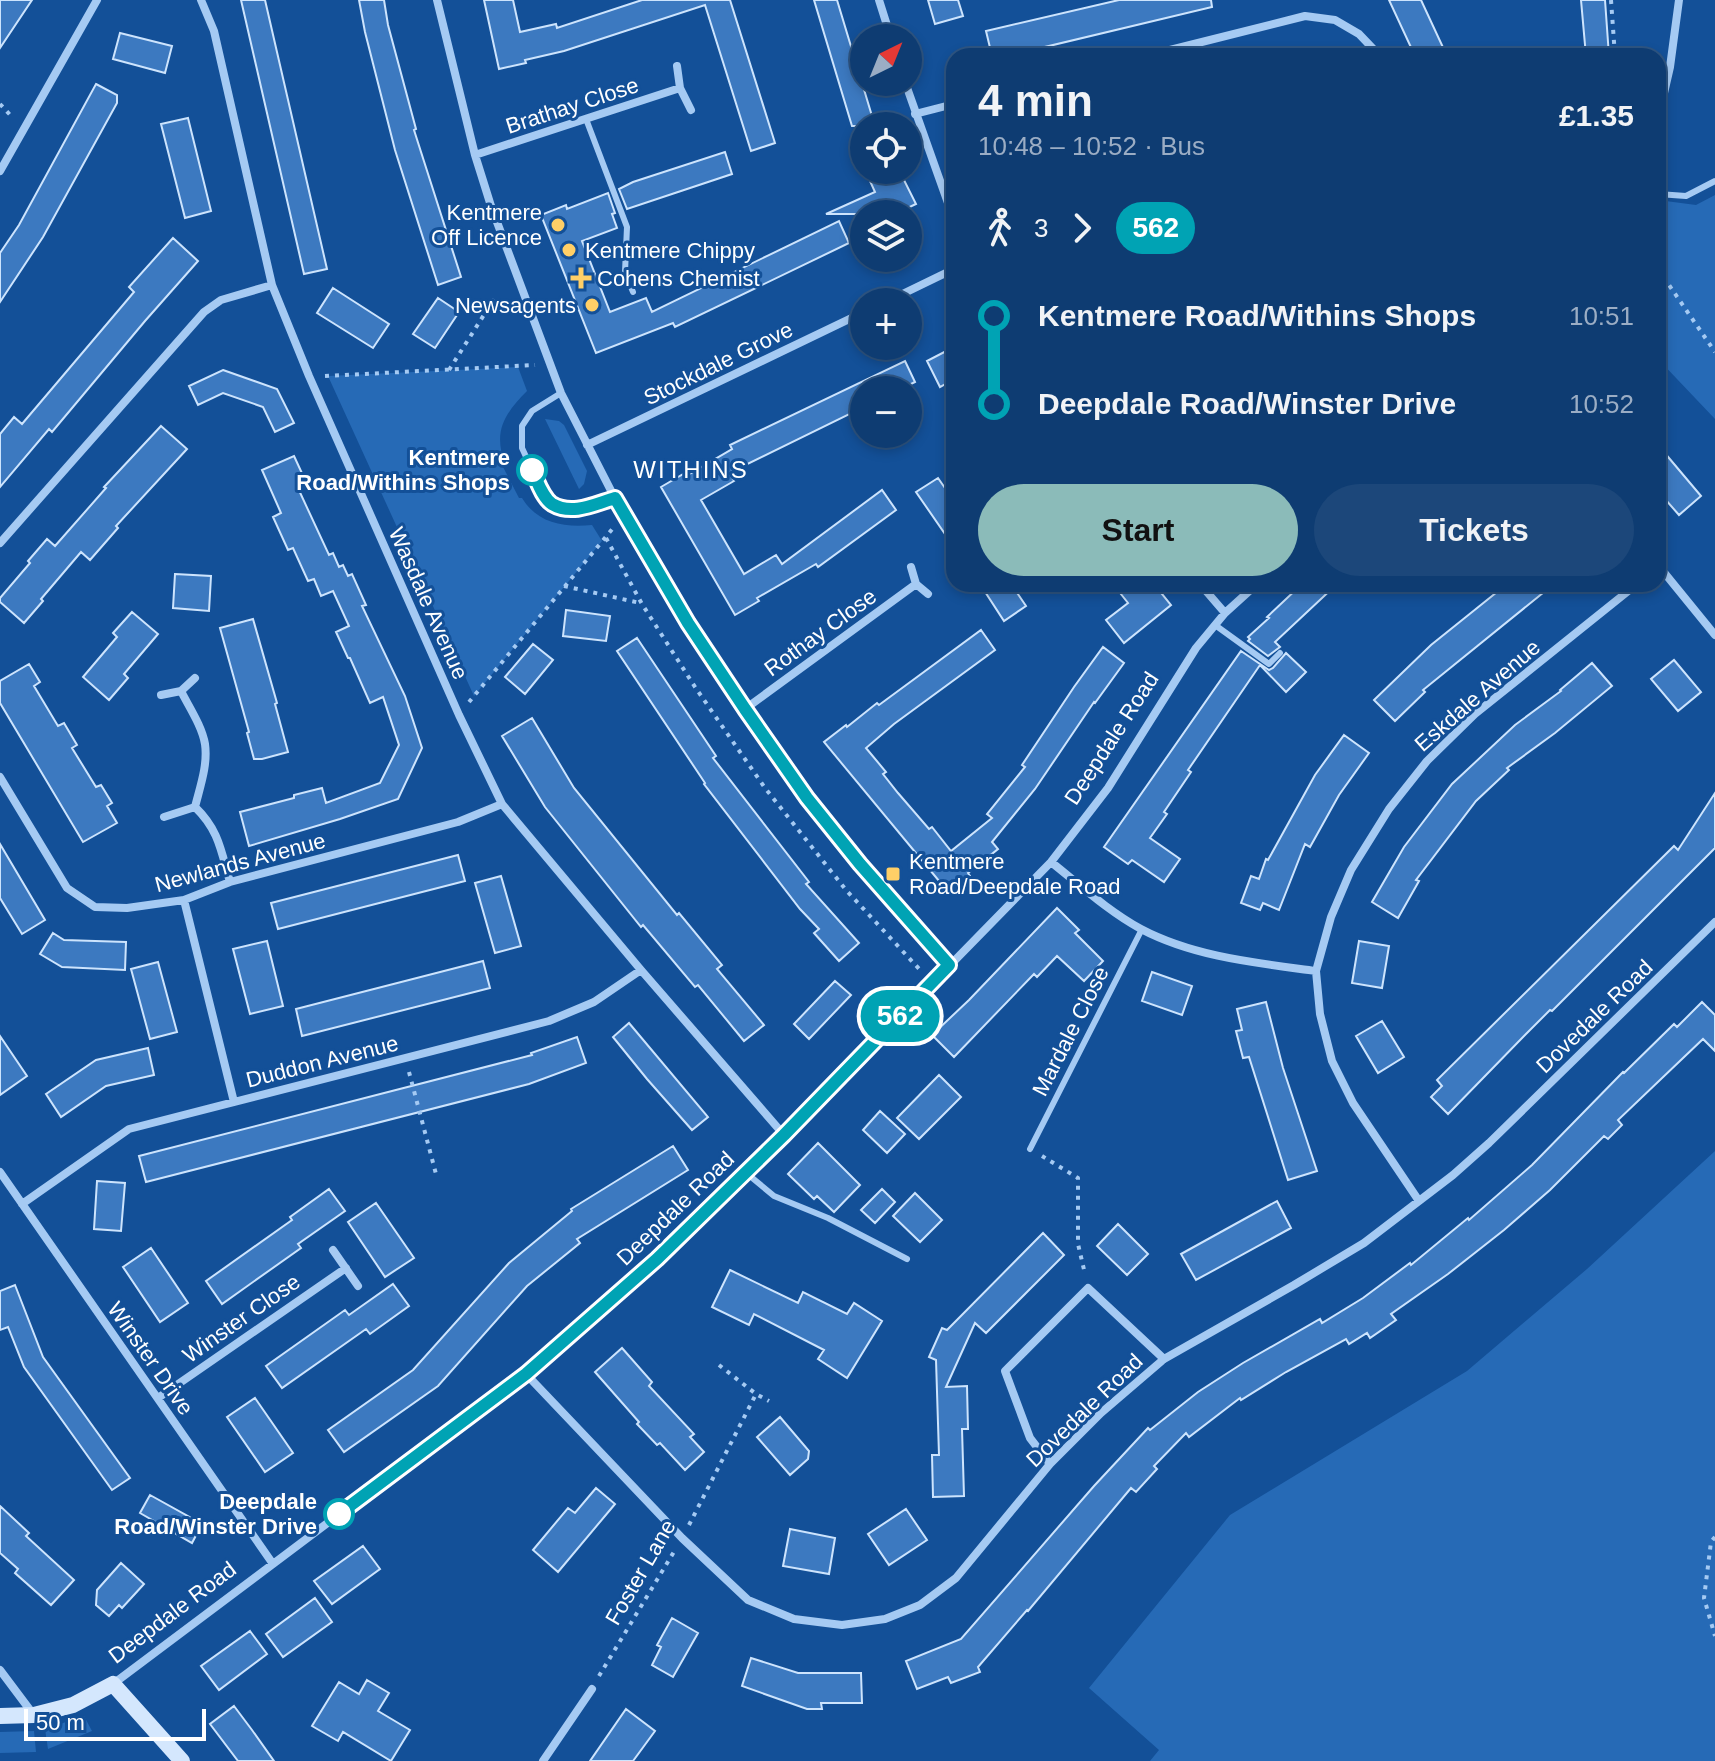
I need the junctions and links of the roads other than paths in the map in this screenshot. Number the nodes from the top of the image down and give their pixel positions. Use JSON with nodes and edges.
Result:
{"nodes":[{"id":1,"x":97,"y":0,"type":"edge"},
{"id":2,"x":201,"y":0,"type":"edge"},
{"id":3,"x":437,"y":0,"type":"edge"},
{"id":4,"x":879,"y":0,"type":"edge"},
{"id":5,"x":1679,"y":0,"type":"edge"},
{"id":6,"x":887,"y":24,"type":"edge"},
{"id":7,"x":1178,"y":48,"type":"edge"},
{"id":8,"x":1372,"y":48,"type":"edge"},
{"id":9,"x":677,"y":66,"type":"dead end"},
{"id":10,"x":1666,"y":84,"type":"edge"},
{"id":11,"x":680,"y":88,"type":"junction"},
{"id":12,"x":946,"y":106,"type":"edge"},
{"id":13,"x":691,"y":110,"type":"dead end"},
{"id":14,"x":922,"y":112,"type":"edge"},
{"id":15,"x":586,"y":119,"type":"junction"},
{"id":16,"x":922,"y":133,"type":"edge"},
{"id":17,"x":475,"y":155,"type":"junction"},
{"id":18,"x":0,"y":171,"type":"edge"},
{"id":19,"x":1715,"y":181,"type":"edge"},
{"id":20,"x":1666,"y":195,"type":"edge"},
{"id":21,"x":946,"y":198,"type":"edge"},
{"id":22,"x":946,"y":273,"type":"edge"},
{"id":23,"x":272,"y":285,"type":"junction"},
{"id":24,"x":915,"y":288,"type":"edge"},
{"id":25,"x":633,"y":292,"type":"dead end"},
{"id":26,"x":850,"y":319,"type":"edge"},
{"id":27,"x":561,"y":393,"type":"junction"},
{"id":28,"x":587,"y":445,"type":"junction"},
{"id":29,"x":615,"y":498,"type":"junction"},
{"id":30,"x":0,"y":543,"type":"edge"},
{"id":31,"x":911,"y":567,"type":"dead end"},
{"id":32,"x":1666,"y":577,"type":"edge"},
{"id":33,"x":916,"y":584,"type":"junction"},
{"id":34,"x":1207,"y":592,"type":"edge"},
{"id":35,"x":1248,"y":592,"type":"edge"},
{"id":36,"x":1627,"y":592,"type":"edge"},
{"id":37,"x":928,"y":594,"type":"dead end"},
{"id":38,"x":1225,"y":613,"type":"junction"},
{"id":39,"x":1215,"y":625,"type":"junction"},
{"id":40,"x":1715,"y":635,"type":"edge"},
{"id":41,"x":1280,"y":653,"type":"dead end"},
{"id":42,"x":195,"y":678,"type":"dead end"},
{"id":43,"x":181,"y":691,"type":"junction"},
{"id":44,"x":161,"y":695,"type":"dead end"},
{"id":45,"x":745,"y":709,"type":"junction"},
{"id":46,"x":0,"y":777,"type":"edge"},
{"id":47,"x":502,"y":804,"type":"junction"},
{"id":48,"x":195,"y":807,"type":"junction"},
{"id":49,"x":164,"y":817,"type":"dead end"},
{"id":50,"x":1051,"y":862,"type":"junction"},
{"id":51,"x":230,"y":882,"type":"junction"},
{"id":52,"x":184,"y":900,"type":"junction"},
{"id":53,"x":1715,"y":922,"type":"edge"},
{"id":54,"x":1142,"y":929,"type":"junction"},
{"id":55,"x":949,"y":965,"type":"junction"},
{"id":56,"x":641,"y":970,"type":"junction"},
{"id":57,"x":1316,"y":971,"type":"junction"},
{"id":58,"x":234,"y":1102,"type":"junction"},
{"id":59,"x":784,"y":1135,"type":"junction"},
{"id":60,"x":1030,"y":1149,"type":"road end"},
{"id":61,"x":0,"y":1172,"type":"edge"},
{"id":62,"x":745,"y":1172,"type":"junction"},
{"id":63,"x":1419,"y":1201,"type":"junction"},
{"id":64,"x":22,"y":1204,"type":"junction"},
{"id":65,"x":333,"y":1250,"type":"dead end"},
{"id":66,"x":907,"y":1259,"type":"dead end"},
{"id":67,"x":346,"y":1268,"type":"junction"},
{"id":68,"x":358,"y":1286,"type":"dead end"},
{"id":69,"x":1164,"y":1359,"type":"junction"},
{"id":70,"x":526,"y":1374,"type":"junction"},
{"id":71,"x":158,"y":1398,"type":"junction"},
{"id":72,"x":1050,"y":1464,"type":"junction"},
{"id":73,"x":273,"y":1564,"type":"junction"},
{"id":74,"x":0,"y":1670,"type":"edge"},
{"id":75,"x":113,"y":1684,"type":"junction"},
{"id":76,"x":592,"y":1689,"type":"road end"},
{"id":77,"x":34,"y":1715,"type":"junction"},
{"id":78,"x":0,"y":1716,"type":"edge"},
{"id":79,"x":182,"y":1761,"type":"edge"},
{"id":80,"x":543,"y":1761,"type":"edge"}],
"edges":[{"from":1,"to":18,"type":"street"},
{"from":2,"to":23,"type":"street","name":"Wasdale Avenue"},
{"from":3,"to":17,"type":"street"},
{"from":4,"to":6,"type":"street"},
{"from":5,"to":10,"type":"street"},
{"from":7,"to":8,"type":"street"},
{"from":9,"to":11,"type":"street"},
{"from":11,"to":13,"type":"street"},
{"from":11,"to":15,"type":"street","name":"Brathay Close"},
{"from":12,"to":14,"type":"street"},
{"from":15,"to":17,"type":"street","name":"Brathay Close"},
{"from":15,"to":25,"type":"lane"},
{"from":16,"to":21,"type":"street"},
{"from":17,"to":27,"type":"street"},
{"from":19,"to":20,"type":"lane"},
{"from":22,"to":24,"type":"street"},
{"from":23,"to":30,"type":"street"},
{"from":23,"to":47,"type":"street","name":"Wasdale Avenue"},
{"from":26,"to":28,"type":"street","name":"Stockdale Grove"},
{"from":27,"to":28,"type":"street"},
{"from":27,"to":29,"type":"lane"},
{"from":28,"to":29,"type":"street"},
{"from":29,"to":45,"type":"street"},
{"from":31,"to":33,"type":"street"},
{"from":32,"to":40,"type":"street"},
{"from":33,"to":37,"type":"street"},
{"from":33,"to":45,"type":"street","name":"Rothay Close"},
{"from":34,"to":38,"type":"street"},
{"from":35,"to":38,"type":"street","name":"Deepdale Road"},
{"from":36,"to":57,"type":"street","name":"Eskdale Avenue"},
{"from":38,"to":39,"type":"street","name":"Deepdale Road"},
{"from":39,"to":41,"type":"lane"},
{"from":39,"to":50,"type":"street","name":"Deepdale Road"},
{"from":42,"to":43,"type":"street"},
{"from":43,"to":44,"type":"street"},
{"from":43,"to":48,"type":"street"},
{"from":45,"to":55,"type":"street"},
{"from":46,"to":52,"type":"street","name":"Newlands Avenue"},
{"from":47,"to":51,"type":"street","name":"Newlands Avenue"},
{"from":47,"to":56,"type":"street","name":"Wasdale Avenue"},
{"from":48,"to":49,"type":"street"},
{"from":48,"to":51,"type":"street"},
{"from":50,"to":54,"type":"street"},
{"from":50,"to":55,"type":"street","name":"Deepdale Road"},
{"from":51,"to":52,"type":"street","name":"Newlands Avenue"},
{"from":52,"to":58,"type":"street"},
{"from":53,"to":63,"type":"street","name":"Dovedale Road"},
{"from":54,"to":57,"type":"street"},
{"from":54,"to":60,"type":"lane","name":"Mardale Close"},
{"from":55,"to":59,"type":"street","name":"Deepdale Road"},
{"from":56,"to":58,"type":"street","name":"Duddon Avenue"},
{"from":56,"to":59,"type":"street","name":"Wasdale Avenue"},
{"from":57,"to":63,"type":"street","name":"Eskdale Avenue"},
{"from":58,"to":64,"type":"street","name":"Duddon Avenue"},
{"from":59,"to":62,"type":"street","name":"Deepdale Road"},
{"from":61,"to":64,"type":"street","name":"Winster Drive"},
{"from":62,"to":66,"type":"lane"},
{"from":62,"to":70,"type":"street","name":"Deepdale Road"},
{"from":63,"to":69,"type":"street","name":"Dovedale Road"},
{"from":64,"to":71,"type":"street","name":"Winster Drive"},
{"from":65,"to":67,"type":"street"},
{"from":67,"to":68,"type":"street"},
{"from":67,"to":71,"type":"street","name":"Winster Close"},
{"from":69,"to":72,"type":"street","name":"Dovedale Road"},
{"from":69,"to":72,"type":"street"},
{"from":70,"to":72,"type":"street","name":"Dovedale Road"},
{"from":70,"to":73,"type":"street","name":"Deepdale Road"},
{"from":71,"to":73,"type":"street","name":"Winster Drive"},
{"from":73,"to":75,"type":"street","name":"Deepdale Road"},
{"from":74,"to":77,"type":"street"},
{"from":75,"to":77,"type":"street","name":"Deepdale Road"},
{"from":75,"to":79,"type":"street"},
{"from":76,"to":80,"type":"street"},
{"from":77,"to":78,"type":"street","name":"Deepdale Road"}]}
